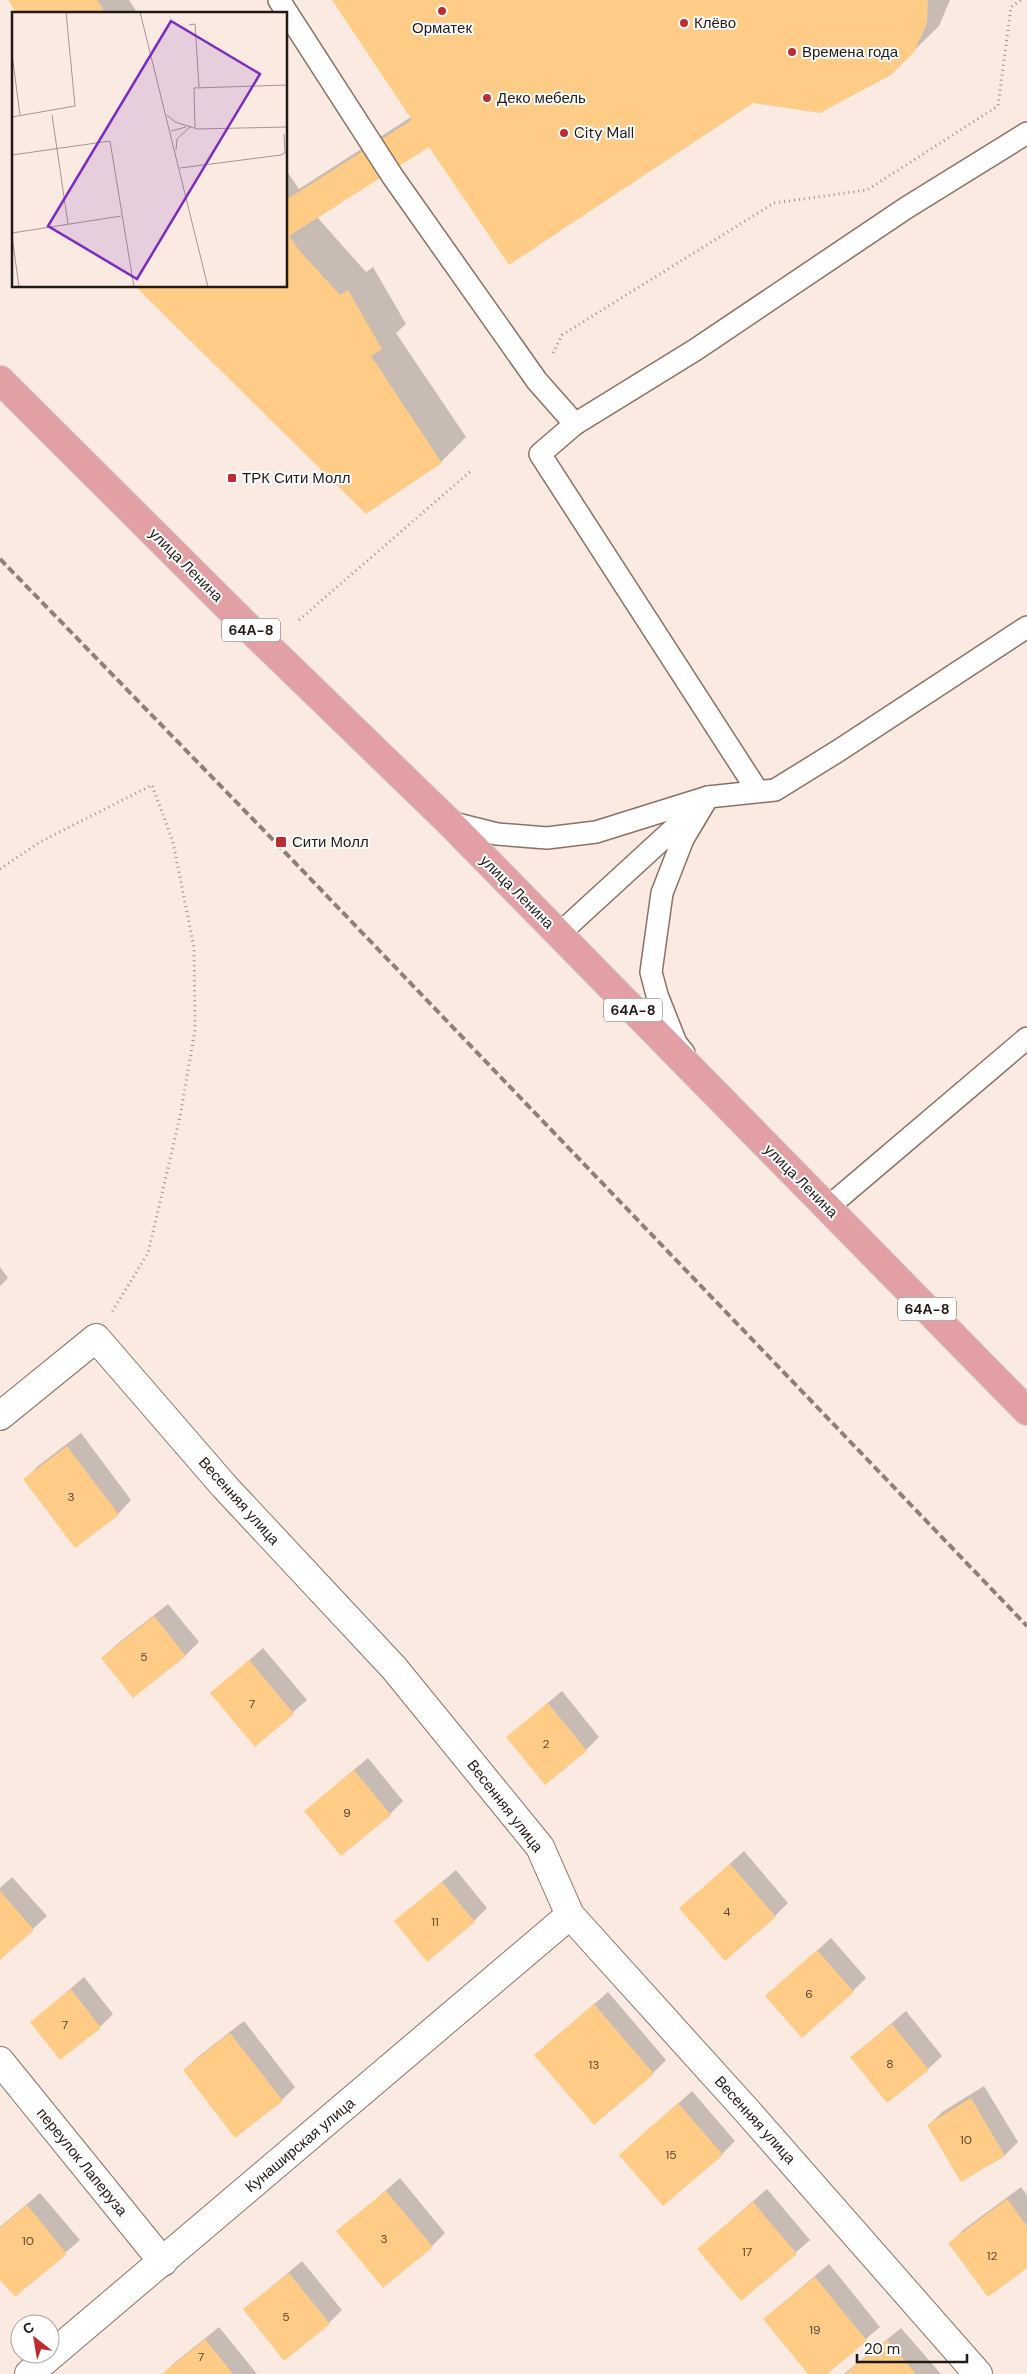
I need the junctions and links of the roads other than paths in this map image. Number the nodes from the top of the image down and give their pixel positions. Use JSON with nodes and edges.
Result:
{"nodes":[{"id":1,"x":279,"y":0,"type":"edge"},
{"id":2,"x":287,"y":12,"type":"edge"},
{"id":3,"x":288,"y":14,"type":"edge"},
{"id":4,"x":1027,"y":133,"type":"edge"},
{"id":5,"x":0,"y":380,"type":"edge"},
{"id":6,"x":575,"y":424,"type":"junction"},
{"id":7,"x":1027,"y":627,"type":"edge"},
{"id":8,"x":757,"y":790,"type":"junction"},
{"id":9,"x":708,"y":797,"type":"junction"},
{"id":10,"x":449,"y":822,"type":"junction"},
{"id":11,"x":559,"y":934,"type":"junction"},
{"id":12,"x":1027,"y":1038,"type":"edge"},
{"id":13,"x":707,"y":1086,"type":"junction"},
{"id":14,"x":827,"y":1208,"type":"junction"},
{"id":15,"x":1027,"y":1411,"type":"edge"},
{"id":16,"x":0,"y":1416,"type":"edge"},
{"id":17,"x":570,"y":1915,"type":"junction"},
{"id":18,"x":0,"y":2061,"type":"edge"},
{"id":19,"x":163,"y":2262,"type":"junction"},
{"id":20,"x":29,"y":2374,"type":"edge"},
{"id":21,"x":978,"y":2374,"type":"edge"}],
"edges":[{"from":1,"to":2,"type":"lane"},
{"from":3,"to":6,"type":"lane"},
{"from":4,"to":6,"type":"lane"},
{"from":5,"to":10,"type":"main road","name":"улица Ленина","number":"64А-8"},
{"from":6,"to":8,"type":"lane"},
{"from":7,"to":8,"type":"lane"},
{"from":8,"to":9,"type":"lane"},
{"from":9,"to":10,"type":"lane"},
{"from":9,"to":11,"type":"lane"},
{"from":9,"to":13,"type":"lane"},
{"from":10,"to":11,"type":"main road","name":"улица Ленина","number":"64А-8"},
{"from":11,"to":13,"type":"main road","name":"улица Ленина","number":"64А-8"},
{"from":12,"to":14,"type":"lane"},
{"from":13,"to":14,"type":"main road","name":"улица Ленина","number":"64А-8"},
{"from":14,"to":15,"type":"main road","name":"улица Ленина","number":"64А-8"},
{"from":16,"to":17,"type":"street","name":"Весенняя улица"},
{"from":17,"to":19,"type":"street","name":"Кунаширская улица"},
{"from":17,"to":21,"type":"street","name":"Весенняя улица"},
{"from":18,"to":19,"type":"street","name":"переулок Лаперуза"},
{"from":19,"to":20,"type":"street","name":"Кунаширская улица"}]}
